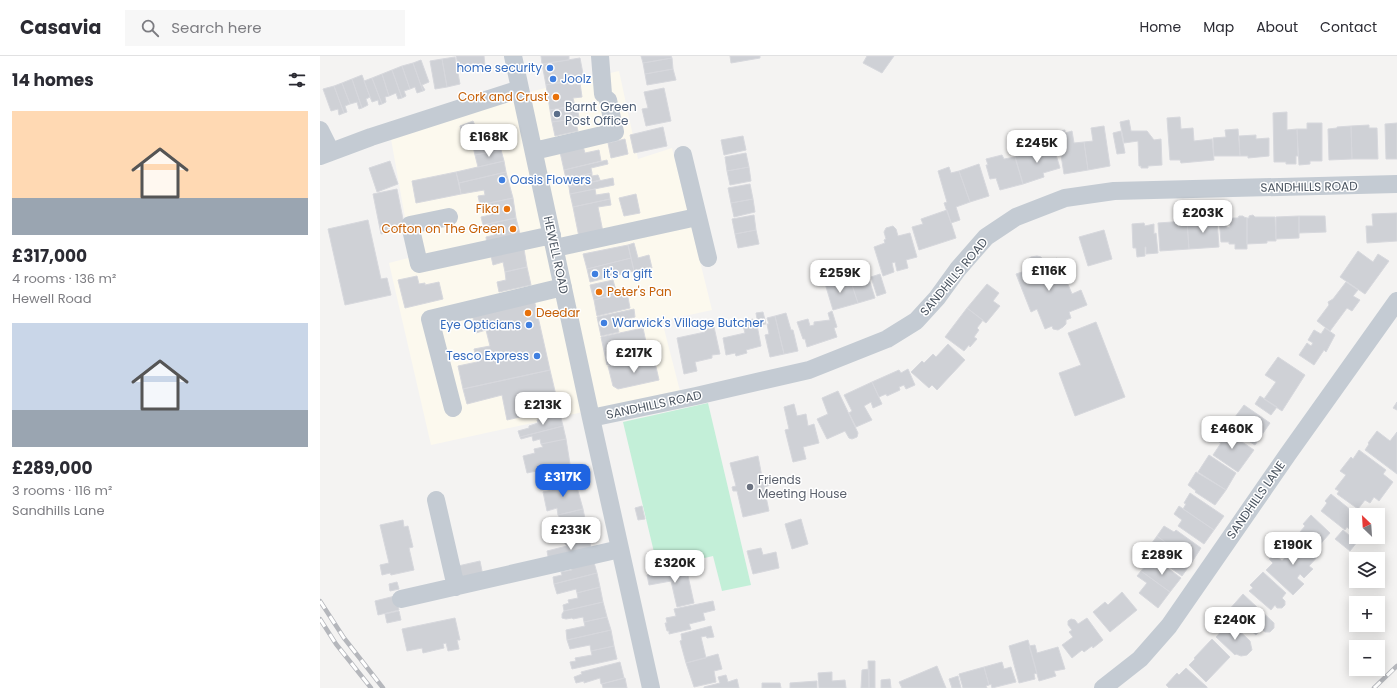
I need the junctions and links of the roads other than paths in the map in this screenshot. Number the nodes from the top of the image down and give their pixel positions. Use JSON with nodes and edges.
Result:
{"nodes":[{"id":1,"x":514,"y":56,"type":"edge"},
{"id":2,"x":600,"y":56,"type":"edge"},
{"id":3,"x":520,"y":89,"type":"junction"},
{"id":4,"x":320,"y":130,"type":"edge"},
{"id":5,"x":534,"y":151,"type":"junction"},
{"id":6,"x":325,"y":154,"type":"edge"},
{"id":7,"x":683,"y":155,"type":"dead end"},
{"id":8,"x":1397,"y":184,"type":"edge"},
{"id":9,"x":449,"y":217,"type":"dead end"},
{"id":10,"x":697,"y":217,"type":"junction"},
{"id":11,"x":554,"y":241,"type":"junction"},
{"id":12,"x":708,"y":258,"type":"dead end"},
{"id":13,"x":563,"y":287,"type":"junction"},
{"id":14,"x":1397,"y":301,"type":"edge"},
{"id":15,"x":453,"y":408,"type":"dead end"},
{"id":16,"x":591,"y":418,"type":"junction"},
{"id":17,"x":436,"y":500,"type":"dead end"},
{"id":18,"x":620,"y":549,"type":"junction"},
{"id":19,"x":456,"y":587,"type":"junction"},
{"id":20,"x":401,"y":599,"type":"dead end"},
{"id":21,"x":651,"y":688,"type":"edge"},
{"id":22,"x":1104,"y":688,"type":"edge"}],
"edges":[{"from":1,"to":3,"type":"street","name":"HEWELL ROAD"},
{"from":2,"to":5,"type":"street"},
{"from":3,"to":5,"type":"street","name":"HEWELL ROAD"},
{"from":3,"to":6,"type":"street"},
{"from":4,"to":6,"type":"street"},
{"from":5,"to":11,"type":"street","name":"HEWELL ROAD"},
{"from":7,"to":10,"type":"street"},
{"from":8,"to":16,"type":"street","name":"SANDHILLS ROAD"},
{"from":9,"to":11,"type":"street"},
{"from":10,"to":11,"type":"street"},
{"from":10,"to":12,"type":"street"},
{"from":11,"to":13,"type":"street","name":"HEWELL ROAD"},
{"from":13,"to":15,"type":"street"},
{"from":13,"to":16,"type":"street","name":"HEWELL ROAD"},
{"from":14,"to":22,"type":"street","name":"SANDHILLS LANE"},
{"from":16,"to":18,"type":"street","name":"HEWELL ROAD"},
{"from":17,"to":19,"type":"street"},
{"from":18,"to":19,"type":"street"},
{"from":18,"to":21,"type":"street","name":"HEWELL ROAD"},
{"from":19,"to":20,"type":"street"}]}
